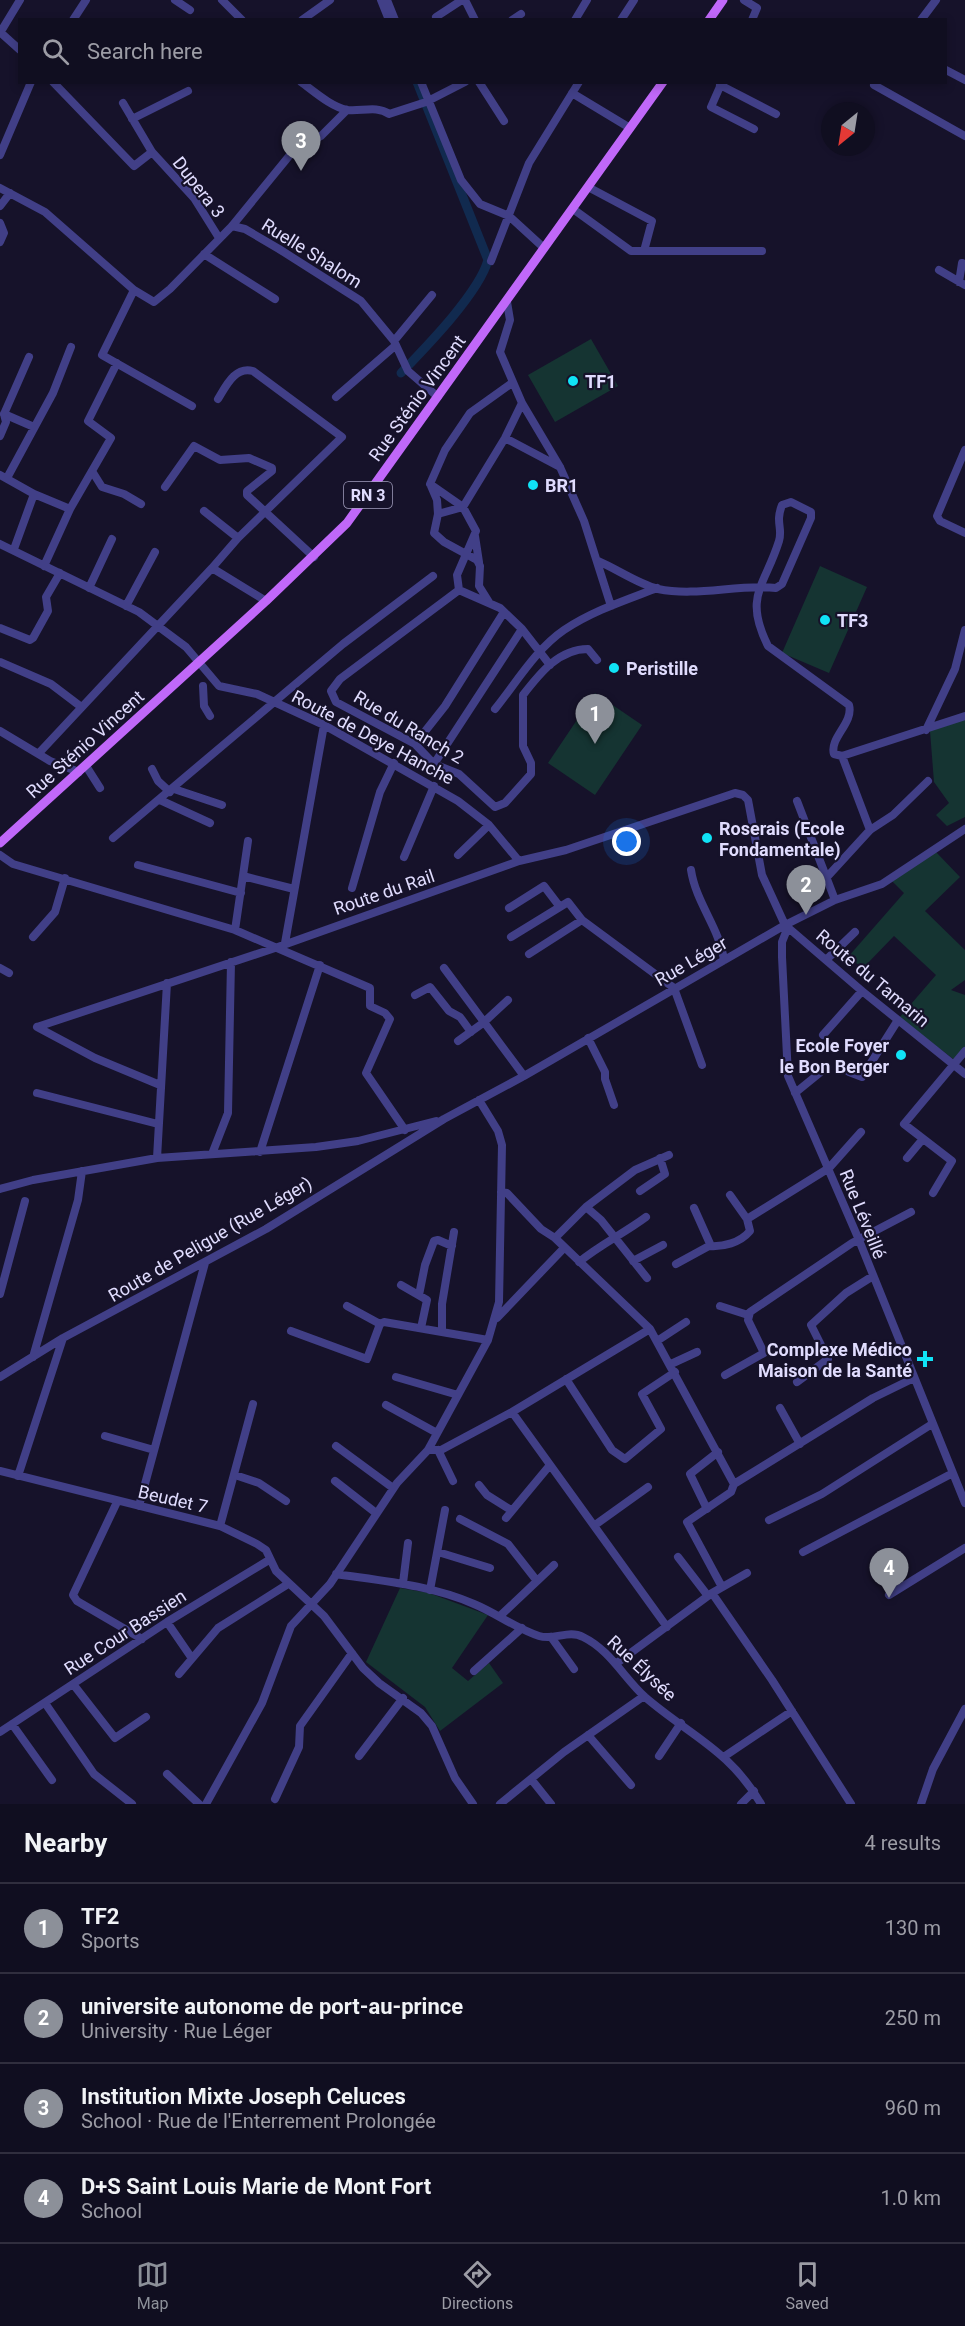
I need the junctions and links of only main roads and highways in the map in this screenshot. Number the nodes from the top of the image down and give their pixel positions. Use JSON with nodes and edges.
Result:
{"nodes":[{"id":1,"x":723,"y":0,"type":"edge"},
{"id":2,"x":710,"y":18,"type":"edge"},
{"id":3,"x":662,"y":84,"type":"edge"},
{"id":4,"x":0,"y":843,"type":"edge"}],
"edges":[{"from":1,"to":2,"type":"main road"},
{"from":3,"to":4,"type":"main road","name":"Rue Sténio Vincent","number":"RN 3"}]}
